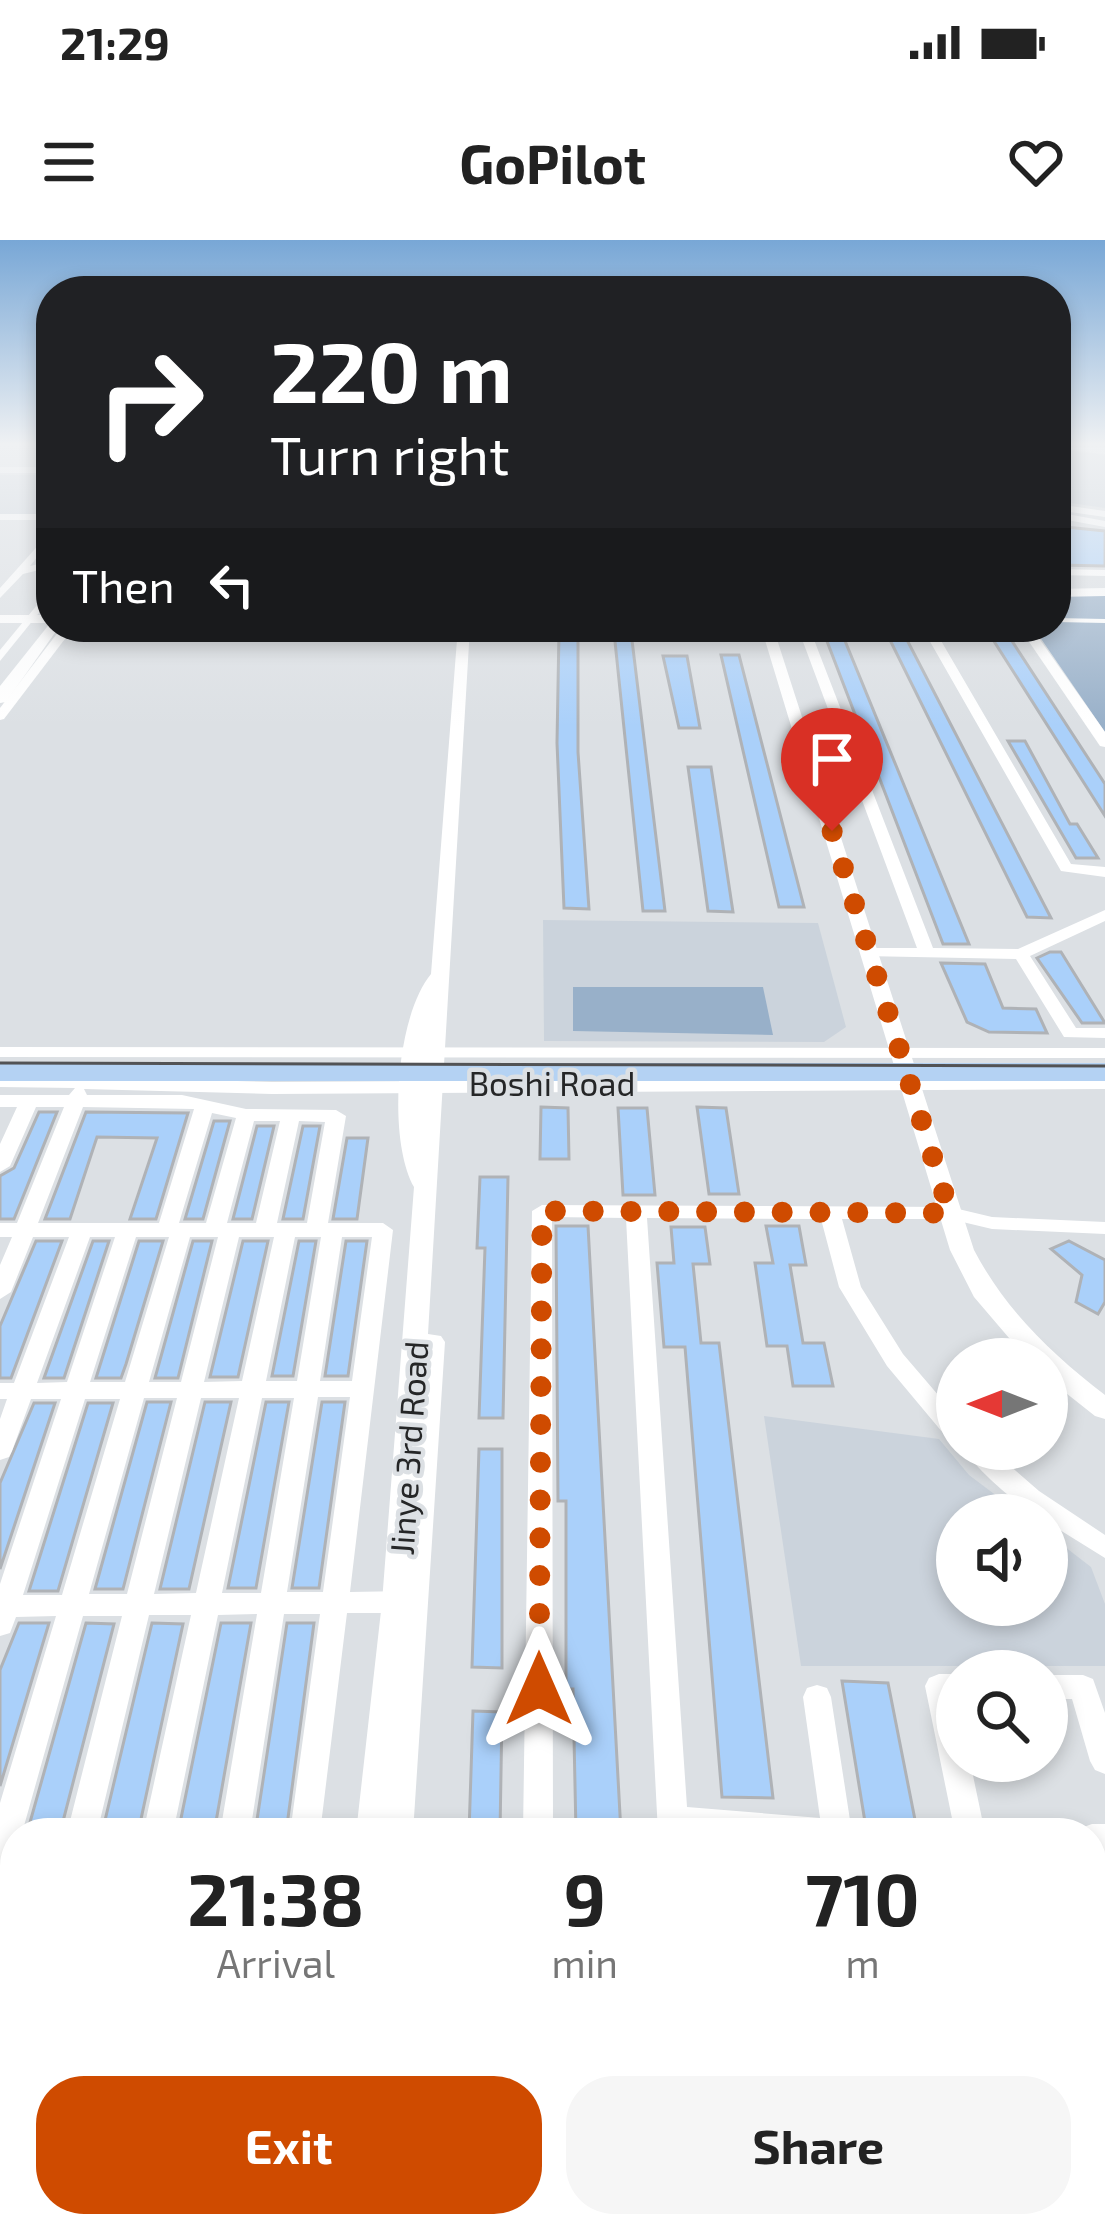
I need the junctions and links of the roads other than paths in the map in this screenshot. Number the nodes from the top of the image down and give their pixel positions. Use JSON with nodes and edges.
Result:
{"nodes":[{"id":1,"x":36,"y":552,"type":"edge"},
{"id":2,"x":33,"y":556,"type":"junction"},
{"id":3,"x":36,"y":557,"type":"edge"},
{"id":4,"x":36,"y":566,"type":"edge"},
{"id":5,"x":21,"y":571,"type":"junction"},
{"id":6,"x":1071,"y":572,"type":"edge"},
{"id":7,"x":1105,"y":573,"type":"edge"},
{"id":8,"x":1105,"y":592,"type":"edge"},
{"id":9,"x":1071,"y":593,"type":"edge"},
{"id":10,"x":0,"y":596,"type":"edge"},
{"id":11,"x":0,"y":620,"type":"edge"},
{"id":12,"x":36,"y":620,"type":"edge"},
{"id":13,"x":1071,"y":620,"type":"edge"},
{"id":14,"x":1105,"y":621,"type":"edge"},
{"id":15,"x":36,"y":627,"type":"edge"},
{"id":16,"x":36,"y":631,"type":"edge"},
{"id":17,"x":36,"y":634,"type":"edge"},
{"id":18,"x":57,"y":642,"type":"edge"},
{"id":19,"x":450,"y":642,"type":"edge"},
{"id":20,"x":463,"y":642,"type":"edge"},
{"id":21,"x":472,"y":642,"type":"edge"},
{"id":22,"x":772,"y":642,"type":"edge"},
{"id":23,"x":810,"y":642,"type":"edge"},
{"id":24,"x":936,"y":642,"type":"edge"},
{"id":25,"x":1035,"y":642,"type":"edge"},
{"id":26,"x":0,"y":658,"type":"edge"},
{"id":27,"x":461,"y":662,"type":"junction"},
{"id":28,"x":0,"y":683,"type":"edge"},
{"id":29,"x":0,"y":698,"type":"edge"},
{"id":30,"x":0,"y":716,"type":"edge"},
{"id":31,"x":1105,"y":743,"type":"edge"},
{"id":32,"x":1105,"y":872,"type":"edge"},
{"id":33,"x":1105,"y":915,"type":"edge"},
{"id":34,"x":870,"y":953,"type":"junction"},
{"id":35,"x":927,"y":953,"type":"junction"},
{"id":36,"x":1021,"y":954,"type":"junction"},
{"id":37,"x":1105,"y":1033,"type":"edge"},
{"id":38,"x":0,"y":1052,"type":"edge"},
{"id":39,"x":1105,"y":1053,"type":"edge"},
{"id":40,"x":0,"y":1067,"type":"edge"},
{"id":41,"x":432,"y":1068,"type":"junction"},
{"id":42,"x":904,"y":1068,"type":"junction"},
{"id":43,"x":1105,"y":1068,"type":"edge"},
{"id":44,"x":0,"y":1082,"type":"edge"},
{"id":45,"x":1105,"y":1083,"type":"edge"},
{"id":46,"x":80,"y":1091,"type":"junction"},
{"id":47,"x":0,"y":1101,"type":"edge"},
{"id":48,"x":29,"y":1101,"type":"junction"},
{"id":49,"x":203,"y":1108,"type":"junction"},
{"id":50,"x":246,"y":1115,"type":"junction"},
{"id":51,"x":291,"y":1115,"type":"junction"},
{"id":52,"x":0,"y":1166,"type":"edge"},
{"id":53,"x":636,"y":1212,"type":"junction"},
{"id":54,"x":950,"y":1213,"type":"junction"},
{"id":55,"x":830,"y":1214,"type":"junction"},
{"id":56,"x":1105,"y":1228,"type":"edge"},
{"id":57,"x":12,"y":1230,"type":"edge"},
{"id":58,"x":82,"y":1230,"type":"junction"},
{"id":59,"x":128,"y":1230,"type":"junction"},
{"id":60,"x":174,"y":1230,"type":"junction"},
{"id":61,"x":223,"y":1230,"type":"junction"},
{"id":62,"x":275,"y":1230,"type":"junction"},
{"id":63,"x":325,"y":1230,"type":"junction"},
{"id":64,"x":0,"y":1292,"type":"edge"},
{"id":65,"x":1025,"y":1338,"type":"edge"},
{"id":66,"x":1068,"y":1380,"type":"edge"},
{"id":67,"x":363,"y":1389,"type":"junction"},
{"id":68,"x":191,"y":1390,"type":"junction"},
{"id":69,"x":250,"y":1390,"type":"junction"},
{"id":70,"x":304,"y":1390,"type":"junction"},
{"id":71,"x":11,"y":1391,"type":"edge"},
{"id":72,"x":76,"y":1391,"type":"junction"},
{"id":73,"x":133,"y":1391,"type":"junction"},
{"id":74,"x":936,"y":1408,"type":"edge"},
{"id":75,"x":1105,"y":1409,"type":"edge"},
{"id":76,"x":0,"y":1451,"type":"edge"},
{"id":77,"x":999,"y":1470,"type":"edge"},
{"id":78,"x":1105,"y":1549,"type":"edge"},
{"id":79,"x":406,"y":1602,"type":"junction"},
{"id":80,"x":71,"y":1606,"type":"junction"},
{"id":81,"x":137,"y":1606,"type":"junction"},
{"id":82,"x":205,"y":1606,"type":"junction"},
{"id":83,"x":271,"y":1606,"type":"junction"},
{"id":84,"x":336,"y":1606,"type":"junction"},
{"id":85,"x":2,"y":1612,"type":"edge"},
{"id":86,"x":1068,"y":1687,"type":"edge"},
{"id":87,"x":817,"y":1697,"type":"dead end"},
{"id":88,"x":1105,"y":1761,"type":"edge"},
{"id":89,"x":959,"y":1782,"type":"edge"},
{"id":90,"x":11,"y":1818,"type":"edge"},
{"id":91,"x":86,"y":1818,"type":"edge"},
{"id":92,"x":161,"y":1818,"type":"edge"},
{"id":93,"x":237,"y":1818,"type":"edge"},
{"id":94,"x":307,"y":1818,"type":"edge"},
{"id":95,"x":375,"y":1818,"type":"edge"},
{"id":96,"x":396,"y":1818,"type":"edge"},
{"id":97,"x":538,"y":1818,"type":"edge"},
{"id":98,"x":672,"y":1818,"type":"edge"},
{"id":99,"x":835,"y":1818,"type":"edge"},
{"id":100,"x":967,"y":1818,"type":"edge"}],
"edges":[{"from":1,"to":2,"type":"street"},
{"from":2,"to":3,"type":"street"},
{"from":2,"to":5,"type":"street"},
{"from":4,"to":5,"type":"street"},
{"from":5,"to":10,"type":"street"},
{"from":6,"to":7,"type":"street"},
{"from":8,"to":9,"type":"street"},
{"from":11,"to":12,"type":"street"},
{"from":13,"to":14,"type":"street"},
{"from":15,"to":26,"type":"street"},
{"from":16,"to":28,"type":"main road"},
{"from":17,"to":29,"type":"main road"},
{"from":18,"to":30,"type":"street"},
{"from":19,"to":27,"type":"street"},
{"from":20,"to":27,"type":"street"},
{"from":21,"to":41,"type":"street"},
{"from":22,"to":34,"type":"street"},
{"from":23,"to":35,"type":"street"},
{"from":24,"to":32,"type":"street"},
{"from":25,"to":31,"type":"street"},
{"from":27,"to":41,"type":"street"},
{"from":33,"to":36,"type":"street"},
{"from":34,"to":35,"type":"street"},
{"from":34,"to":42,"type":"street"},
{"from":35,"to":36,"type":"street"},
{"from":36,"to":37,"type":"street"},
{"from":38,"to":41,"type":"street","name":"Boshi Road"},
{"from":39,"to":42,"type":"street","name":"Boshi Road"},
{"from":40,"to":41,"type":"main road","name":"Boshi Road"},
{"from":41,"to":42,"type":"main road","name":"Boshi Road"},
{"from":41,"to":46,"type":"street","name":"Boshi Road"},
{"from":41,"to":79,"type":"street","name":"Jinye 3rd Road"},
{"from":41,"to":79,"type":"street","name":"Jinye 3rd Road"},
{"from":42,"to":43,"type":"main road","name":"Boshi Road"},
{"from":42,"to":45,"type":"street","name":"Boshi Road"},
{"from":42,"to":54,"type":"street"},
{"from":44,"to":46,"type":"street","name":"Boshi Road"},
{"from":46,"to":48,"type":"street"},
{"from":46,"to":49,"type":"street"},
{"from":46,"to":57,"type":"street"},
{"from":47,"to":48,"type":"street"},
{"from":48,"to":52,"type":"street"},
{"from":49,"to":50,"type":"street"},
{"from":49,"to":60,"type":"street"},
{"from":50,"to":51,"type":"street"},
{"from":50,"to":61,"type":"street"},
{"from":51,"to":62,"type":"street"},
{"from":51,"to":63,"type":"street"},
{"from":53,"to":55,"type":"street"},
{"from":53,"to":97,"type":"street"},
{"from":53,"to":98,"type":"street"},
{"from":54,"to":55,"type":"street"},
{"from":54,"to":56,"type":"street"},
{"from":54,"to":65,"type":"street"},
{"from":55,"to":74,"type":"street"},
{"from":57,"to":58,"type":"street"},
{"from":57,"to":64,"type":"street"},
{"from":58,"to":59,"type":"street"},
{"from":58,"to":71,"type":"street"},
{"from":59,"to":60,"type":"street"},
{"from":59,"to":72,"type":"street"},
{"from":60,"to":61,"type":"street"},
{"from":60,"to":73,"type":"street"},
{"from":61,"to":62,"type":"street"},
{"from":61,"to":68,"type":"street"},
{"from":62,"to":63,"type":"street"},
{"from":62,"to":69,"type":"street"},
{"from":63,"to":67,"type":"street"},
{"from":63,"to":70,"type":"street"},
{"from":66,"to":75,"type":"street"},
{"from":67,"to":70,"type":"street"},
{"from":67,"to":84,"type":"street"},
{"from":68,"to":69,"type":"street"},
{"from":68,"to":73,"type":"street"},
{"from":68,"to":81,"type":"street"},
{"from":69,"to":70,"type":"street"},
{"from":69,"to":82,"type":"street"},
{"from":70,"to":83,"type":"street"},
{"from":71,"to":72,"type":"street"},
{"from":71,"to":76,"type":"street"},
{"from":72,"to":73,"type":"street"},
{"from":72,"to":85,"type":"street"},
{"from":73,"to":80,"type":"street"},
{"from":77,"to":78,"type":"street"},
{"from":79,"to":84,"type":"street"},
{"from":79,"to":95,"type":"street","name":"Jinye 3rd Road"},
{"from":79,"to":96,"type":"street","name":"Jinye 3rd Road"},
{"from":80,"to":81,"type":"street"},
{"from":80,"to":85,"type":"street"},
{"from":80,"to":90,"type":"street"},
{"from":81,"to":82,"type":"street"},
{"from":81,"to":91,"type":"street"},
{"from":82,"to":83,"type":"street"},
{"from":82,"to":92,"type":"street"},
{"from":83,"to":84,"type":"street"},
{"from":83,"to":93,"type":"street"},
{"from":84,"to":94,"type":"street"},
{"from":86,"to":88,"type":"street"},
{"from":87,"to":99,"type":"street"},
{"from":89,"to":100,"type":"street"}]}
